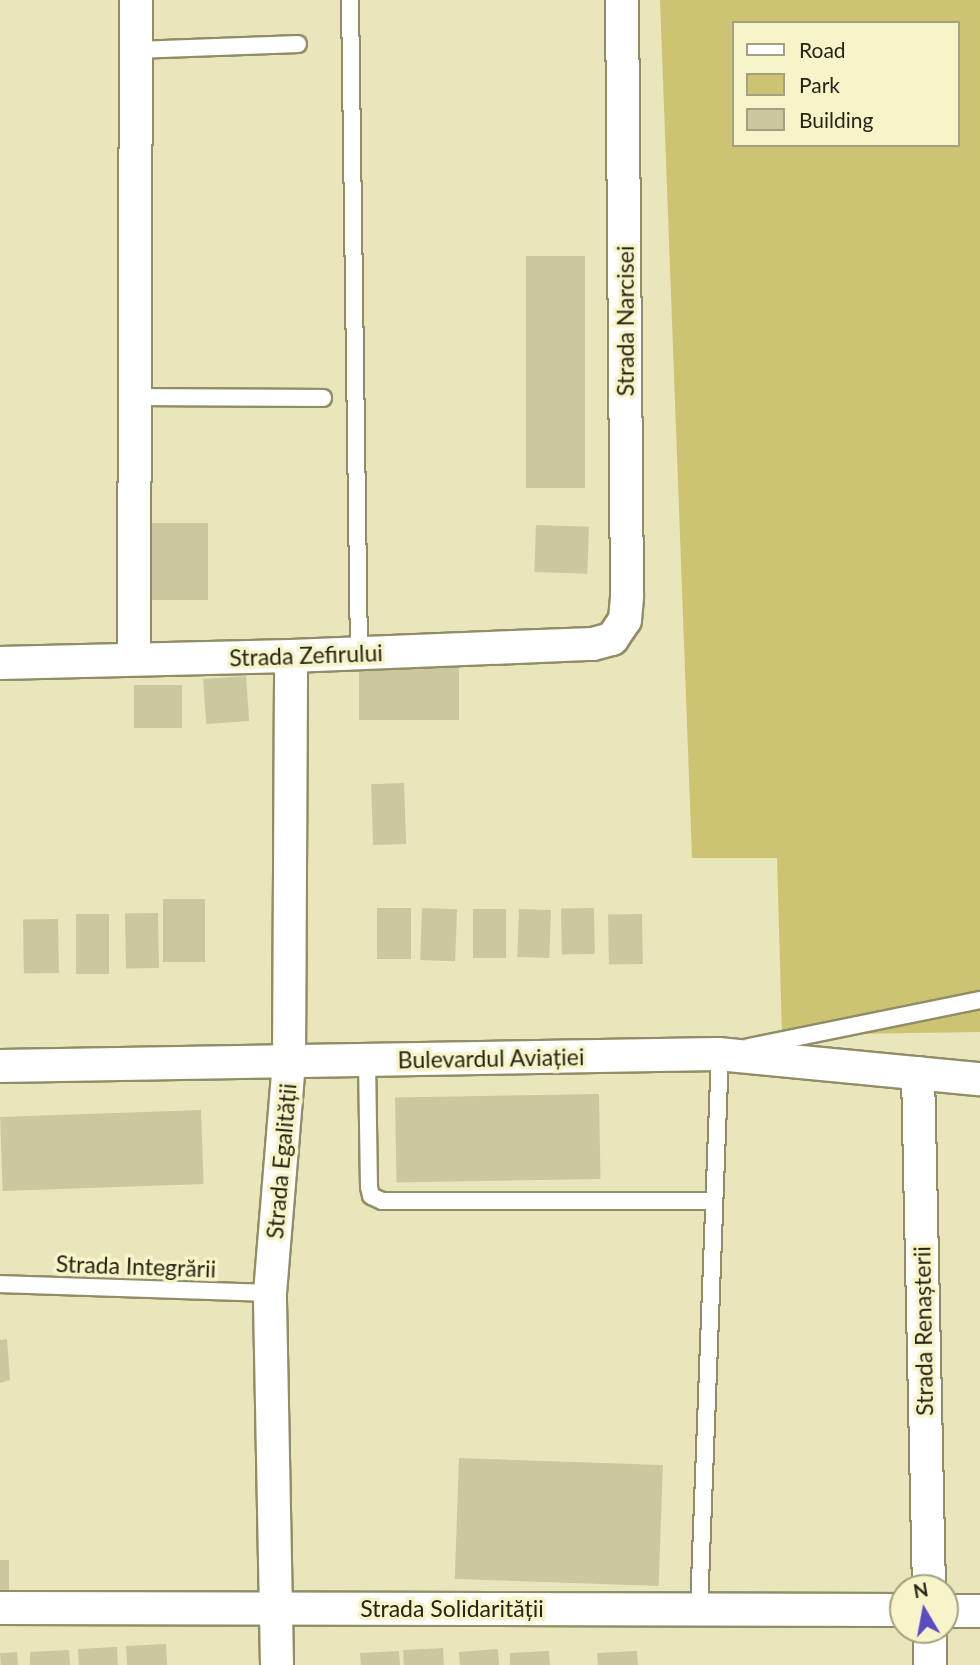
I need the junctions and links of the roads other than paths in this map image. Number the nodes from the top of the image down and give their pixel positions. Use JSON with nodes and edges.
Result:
{"nodes":[{"id":1,"x":136,"y":0,"type":"edge"},
{"id":2,"x":350,"y":0,"type":"edge"},
{"id":3,"x":622,"y":0,"type":"edge"},
{"id":4,"x":298,"y":44,"type":"dead end"},
{"id":5,"x":136,"y":50,"type":"junction"},
{"id":6,"x":135,"y":397,"type":"junction"},
{"id":7,"x":323,"y":398,"type":"dead end"},
{"id":8,"x":612,"y":639,"type":"joint"},
{"id":9,"x":359,"y":653,"type":"junction"},
{"id":10,"x":291,"y":656,"type":"junction"},
{"id":11,"x":134,"y":659,"type":"junction"},
{"id":12,"x":0,"y":663,"type":"edge"},
{"id":13,"x":980,"y":1000,"type":"edge"},
{"id":14,"x":718,"y":1054,"type":"junction"},
{"id":15,"x":367,"y":1060,"type":"junction"},
{"id":16,"x":289,"y":1061,"type":"junction"},
{"id":17,"x":0,"y":1066,"type":"edge"},
{"id":18,"x":918,"y":1073,"type":"junction"},
{"id":19,"x":980,"y":1079,"type":"edge"},
{"id":20,"x":713,"y":1201,"type":"junction"},
{"id":21,"x":0,"y":1284,"type":"edge"},
{"id":22,"x":270,"y":1293,"type":"junction"},
{"id":23,"x":929,"y":1574,"type":"edge"},
{"id":24,"x":276,"y":1607,"type":"junction"},
{"id":25,"x":0,"y":1608,"type":"edge"},
{"id":26,"x":699,"y":1609,"type":"junction"},
{"id":27,"x":889,"y":1610,"type":"edge"},
{"id":28,"x":959,"y":1611,"type":"edge"},
{"id":29,"x":980,"y":1611,"type":"edge"},
{"id":30,"x":930,"y":1644,"type":"edge"},
{"id":31,"x":277,"y":1665,"type":"edge"},
{"id":32,"x":930,"y":1665,"type":"edge"}],
"edges":[{"from":1,"to":5,"type":"street"},
{"from":2,"to":9,"type":"lane"},
{"from":3,"to":8,"type":"street","name":"Strada Narcisei"},
{"from":4,"to":5,"type":"lane"},
{"from":5,"to":6,"type":"street"},
{"from":6,"to":7,"type":"lane"},
{"from":6,"to":11,"type":"street"},
{"from":8,"to":9,"type":"street","name":"Strada Zefirului"},
{"from":9,"to":10,"type":"street","name":"Strada Zefirului"},
{"from":10,"to":11,"type":"street","name":"Strada Zefirului"},
{"from":10,"to":16,"type":"street","name":"Strada Egalității"},
{"from":11,"to":12,"type":"street","name":"Strada Zefirului"},
{"from":13,"to":14,"type":"lane"},
{"from":14,"to":15,"type":"street","name":"Bulevardul Aviației"},
{"from":14,"to":18,"type":"street","name":"Bulevardul Aviației"},
{"from":14,"to":20,"type":"lane"},
{"from":15,"to":16,"type":"street","name":"Bulevardul Aviației"},
{"from":15,"to":20,"type":"lane"},
{"from":16,"to":17,"type":"street","name":"Bulevardul Aviației"},
{"from":16,"to":22,"type":"street","name":"Strada Egalității"},
{"from":18,"to":19,"type":"street","name":"Bulevardul Aviației"},
{"from":18,"to":23,"type":"street","name":"Strada Renașterii"},
{"from":20,"to":26,"type":"lane"},
{"from":21,"to":22,"type":"lane","name":"Strada Integrării"},
{"from":22,"to":24,"type":"street","name":"Strada Egalității"},
{"from":24,"to":25,"type":"street","name":"Strada Solidarității"},
{"from":24,"to":26,"type":"street","name":"Strada Solidarității"},
{"from":24,"to":31,"type":"street","name":"Strada Egalității"},
{"from":26,"to":27,"type":"street","name":"Strada Solidarității"},
{"from":28,"to":29,"type":"street"},
{"from":30,"to":32,"type":"street"}]}
